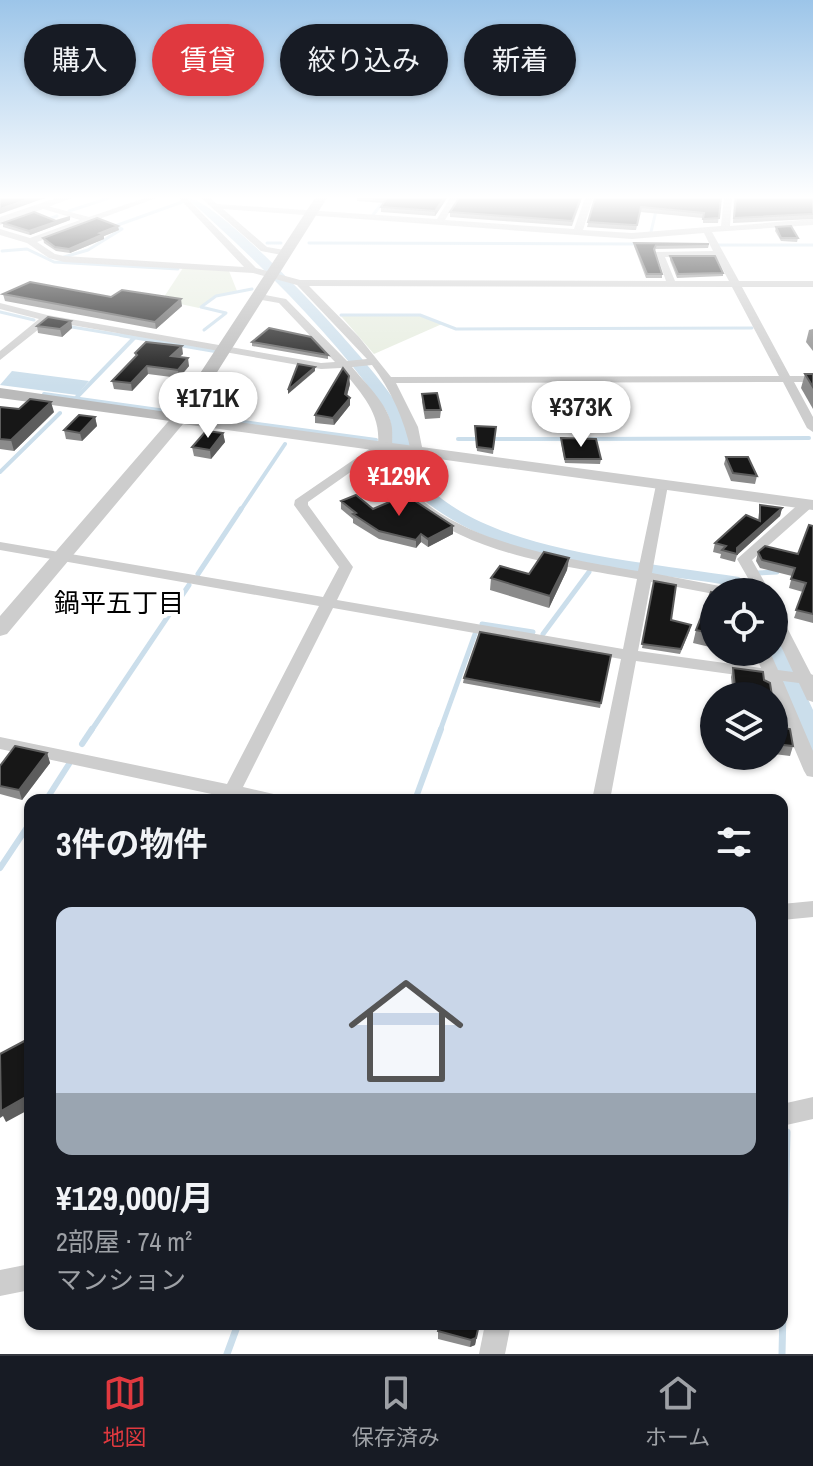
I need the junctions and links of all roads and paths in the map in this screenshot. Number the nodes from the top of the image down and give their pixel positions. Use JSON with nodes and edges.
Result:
{"nodes":[{"id":1,"x":102,"y":261,"type":"edge"},
{"id":2,"x":244,"y":261,"type":"edge"},
{"id":3,"x":282,"y":261,"type":"edge"},
{"id":4,"x":662,"y":261,"type":"edge"},
{"id":5,"x":723,"y":261,"type":"edge"},
{"id":6,"x":253,"y":270,"type":"junction"},
{"id":7,"x":272,"y":280,"type":"junction"},
{"id":8,"x":300,"y":283,"type":"junction"},
{"id":9,"x":672,"y":284,"type":"junction"},
{"id":10,"x":736,"y":284,"type":"junction"},
{"id":11,"x":813,"y":284,"type":"edge"},
{"id":12,"x":0,"y":306,"type":"edge"},
{"id":13,"x":47,"y":318,"type":"junction"},
{"id":14,"x":226,"y":349,"type":"junction"},
{"id":15,"x":0,"y":357,"type":"edge"},
{"id":16,"x":371,"y":362,"type":"junction"},
{"id":17,"x":349,"y":366,"type":"junction"},
{"id":18,"x":789,"y":379,"type":"junction"},
{"id":19,"x":813,"y":379,"type":"edge"},
{"id":20,"x":386,"y":380,"type":"junction"},
{"id":21,"x":0,"y":393,"type":"edge"},
{"id":22,"x":179,"y":419,"type":"junction"},
{"id":23,"x":813,"y":428,"type":"edge"},
{"id":24,"x":385,"y":447,"type":"junction"},
{"id":25,"x":415,"y":451,"type":"junction"},
{"id":26,"x":662,"y":485,"type":"junction"},
{"id":27,"x":810,"y":504,"type":"edge"},
{"id":28,"x":0,"y":546,"type":"edge"},
{"id":29,"x":61,"y":556,"type":"junction"},
{"id":30,"x":644,"y":577,"type":"junction"},
{"id":31,"x":755,"y":578,"type":"edge"},
{"id":32,"x":700,"y":587,"type":"edge"},
{"id":33,"x":330,"y":604,"type":"junction"},
{"id":34,"x":0,"y":629,"type":"edge"},
{"id":35,"x":788,"y":643,"type":"edge"},
{"id":36,"x":629,"y":655,"type":"junction"},
{"id":37,"x":770,"y":666,"type":"edge"},
{"id":38,"x":773,"y":672,"type":"junction"},
{"id":39,"x":806,"y":679,"type":"edge"},
{"id":40,"x":813,"y":696,"type":"edge"},
{"id":41,"x":0,"y":743,"type":"edge"},
{"id":42,"x":813,"y":771,"type":"edge"},
{"id":43,"x":221,"y":794,"type":"edge"},
{"id":44,"x":231,"y":794,"type":"edge"},
{"id":45,"x":602,"y":794,"type":"edge"},
{"id":46,"x":813,"y":909,"type":"edge"},
{"id":47,"x":788,"y":911,"type":"edge"},
{"id":48,"x":813,"y":1108,"type":"edge"},
{"id":49,"x":788,"y":1114,"type":"edge"},
{"id":50,"x":24,"y":1278,"type":"edge"},
{"id":51,"x":0,"y":1283,"type":"edge"},
{"id":52,"x":497,"y":1330,"type":"edge"},
{"id":53,"x":492,"y":1354,"type":"edge"}],
"edges":[{"from":1,"to":6,"type":"street"},
{"from":2,"to":6,"type":"street"},
{"from":3,"to":7,"type":"main road"},
{"from":4,"to":9,"type":"street"},
{"from":5,"to":10,"type":"street"},
{"from":6,"to":7,"type":"street"},
{"from":7,"to":8,"type":"street"},
{"from":7,"to":14,"type":"main road"},
{"from":7,"to":17,"type":"street"},
{"from":8,"to":9,"type":"street"},
{"from":8,"to":16,"type":"street"},
{"from":9,"to":10,"type":"street"},
{"from":10,"to":11,"type":"street"},
{"from":10,"to":18,"type":"street"},
{"from":12,"to":13,"type":"street"},
{"from":13,"to":14,"type":"street"},
{"from":13,"to":15,"type":"street"},
{"from":14,"to":17,"type":"street"},
{"from":14,"to":22,"type":"main road"},
{"from":16,"to":17,"type":"street"},
{"from":16,"to":20,"type":"street"},
{"from":17,"to":24,"type":"street"},
{"from":18,"to":19,"type":"street"},
{"from":18,"to":20,"type":"street"},
{"from":18,"to":23,"type":"street"},
{"from":20,"to":25,"type":"street"},
{"from":21,"to":22,"type":"main road"},
{"from":22,"to":24,"type":"street"},
{"from":22,"to":29,"type":"street"},
{"from":24,"to":25,"type":"street"},
{"from":24,"to":30,"type":"street"},
{"from":24,"to":33,"type":"street"},
{"from":25,"to":26,"type":"street"},
{"from":26,"to":27,"type":"street"},
{"from":26,"to":30,"type":"street"},
{"from":27,"to":31,"type":"street"},
{"from":28,"to":29,"type":"street"},
{"from":29,"to":33,"type":"street"},
{"from":29,"to":34,"type":"street"},
{"from":30,"to":32,"type":"street"},
{"from":30,"to":36,"type":"street"},
{"from":33,"to":36,"type":"street"},
{"from":33,"to":44,"type":"street"},
{"from":35,"to":39,"type":"street"},
{"from":36,"to":38,"type":"street"},
{"from":36,"to":45,"type":"street"},
{"from":37,"to":38,"type":"street"},
{"from":38,"to":39,"type":"street"},
{"from":38,"to":42,"type":"street"},
{"from":39,"to":40,"type":"street"},
{"from":41,"to":43,"type":"street"},
{"from":46,"to":47,"type":"street"},
{"from":48,"to":49,"type":"street"},
{"from":50,"to":51,"type":"street"},
{"from":52,"to":53,"type":"street"}]}
